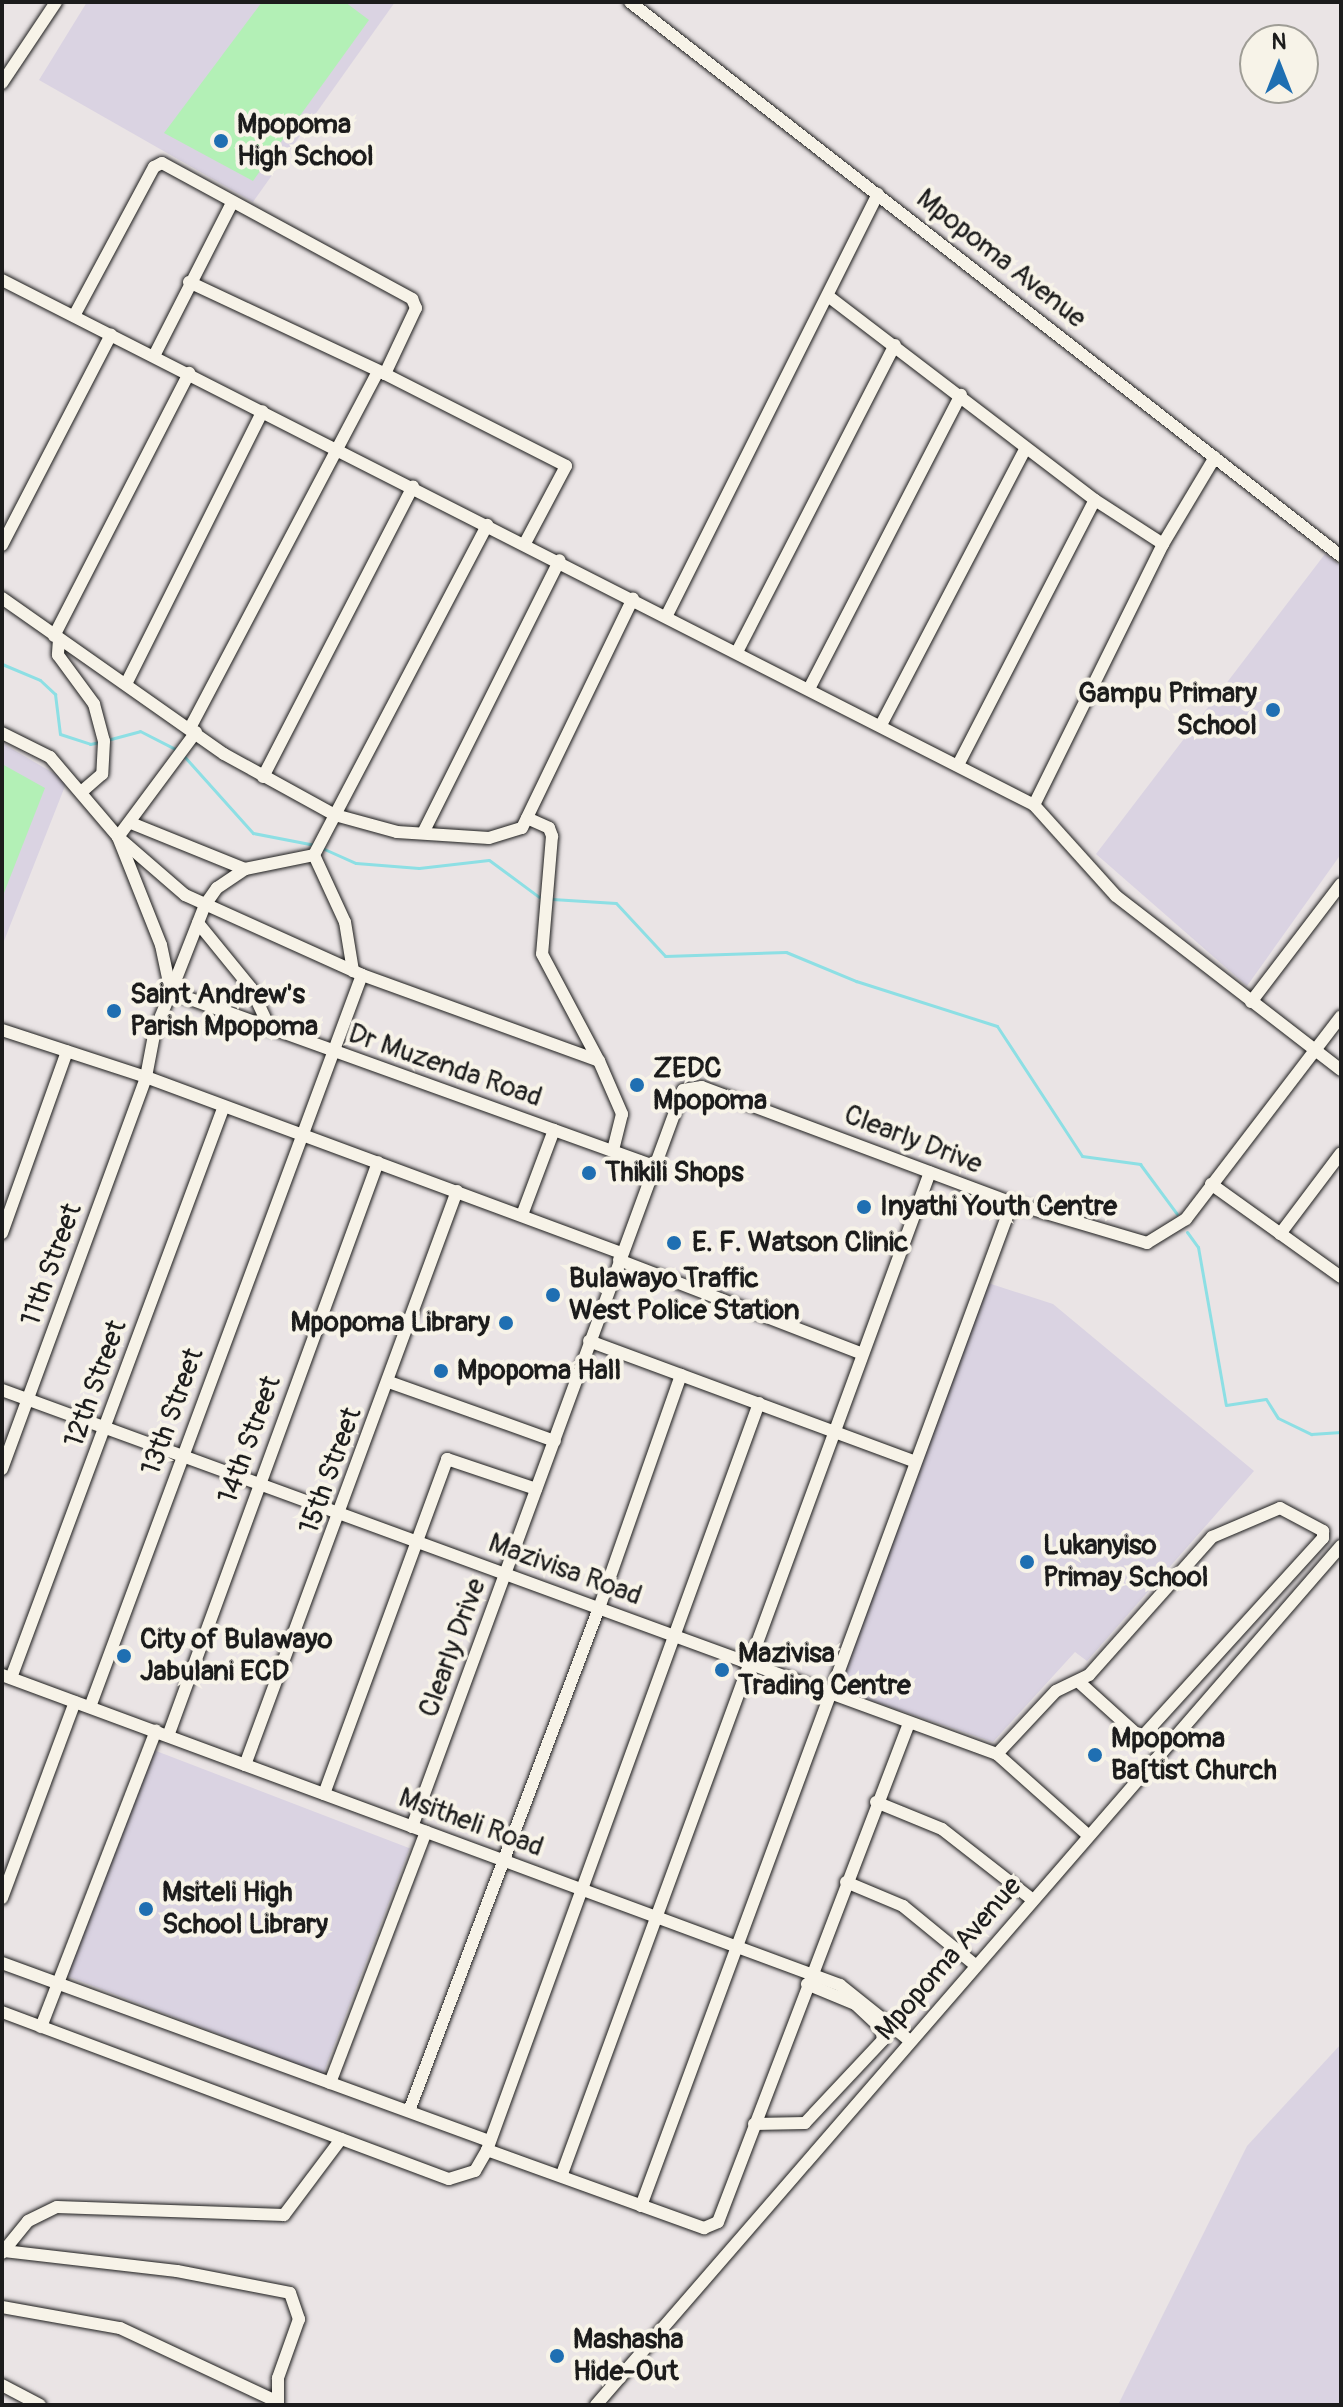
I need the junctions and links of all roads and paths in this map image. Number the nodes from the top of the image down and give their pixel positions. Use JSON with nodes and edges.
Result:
{"nodes":[{"id":1,"x":630,"y":2,"type":"edge"},
{"id":2,"x":53,"y":3,"type":"edge"},
{"id":3,"x":2,"y":83,"type":"edge"},
{"id":4,"x":878,"y":194,"type":"junction"},
{"id":5,"x":232,"y":203,"type":"junction"},
{"id":6,"x":2,"y":280,"type":"edge"},
{"id":7,"x":189,"y":282,"type":"junction"},
{"id":8,"x":828,"y":296,"type":"junction"},
{"id":9,"x":74,"y":316,"type":"junction"},
{"id":10,"x":111,"y":335,"type":"junction"},
{"id":11,"x":895,"y":345,"type":"junction"},
{"id":12,"x":154,"y":356,"type":"junction"},
{"id":13,"x":189,"y":373,"type":"junction"},
{"id":14,"x":381,"y":374,"type":"junction"},
{"id":15,"x":961,"y":395,"type":"junction"},
{"id":16,"x":263,"y":411,"type":"junction"},
{"id":17,"x":1026,"y":448,"type":"junction"},
{"id":18,"x":338,"y":449,"type":"junction"},
{"id":19,"x":1215,"y":457,"type":"junction"},
{"id":20,"x":413,"y":486,"type":"junction"},
{"id":21,"x":1095,"y":500,"type":"junction"},
{"id":22,"x":487,"y":525,"type":"junction"},
{"id":23,"x":525,"y":543,"type":"junction"},
{"id":24,"x":1163,"y":544,"type":"junction"},
{"id":25,"x":2,"y":545,"type":"edge"},
{"id":26,"x":1341,"y":556,"type":"edge"},
{"id":27,"x":560,"y":560,"type":"junction"},
{"id":28,"x":2,"y":598,"type":"edge"},
{"id":29,"x":633,"y":598,"type":"junction"},
{"id":30,"x":667,"y":615,"type":"junction"},
{"id":31,"x":57,"y":638,"type":"junction"},
{"id":32,"x":738,"y":650,"type":"junction"},
{"id":33,"x":126,"y":684,"type":"junction"},
{"id":34,"x":810,"y":687,"type":"junction"},
{"id":35,"x":882,"y":723,"type":"junction"},
{"id":36,"x":193,"y":730,"type":"junction"},
{"id":37,"x":2,"y":733,"type":"edge"},
{"id":38,"x":959,"y":763,"type":"junction"},
{"id":39,"x":263,"y":777,"type":"junction"},
{"id":40,"x":81,"y":792,"type":"junction"},
{"id":41,"x":1034,"y":805,"type":"junction"},
{"id":42,"x":335,"y":815,"type":"junction"},
{"id":43,"x":527,"y":818,"type":"junction"},
{"id":44,"x":131,"y":823,"type":"junction"},
{"id":45,"x":423,"y":833,"type":"junction"},
{"id":46,"x":118,"y":837,"type":"junction"},
{"id":47,"x":314,"y":855,"type":"junction"},
{"id":48,"x":245,"y":869,"type":"junction"},
{"id":49,"x":1341,"y":884,"type":"edge"},
{"id":50,"x":205,"y":905,"type":"junction"},
{"id":51,"x":198,"y":923,"type":"junction"},
{"id":52,"x":358,"y":973,"type":"junction"},
{"id":53,"x":171,"y":992,"type":"junction"},
{"id":54,"x":1251,"y":1002,"type":"junction"},
{"id":55,"x":1341,"y":1016,"type":"edge"},
{"id":56,"x":270,"y":1029,"type":"junction"},
{"id":57,"x":2,"y":1030,"type":"edge"},
{"id":58,"x":1314,"y":1050,"type":"junction"},
{"id":59,"x":67,"y":1051,"type":"junction"},
{"id":60,"x":334,"y":1052,"type":"junction"},
{"id":61,"x":599,"y":1061,"type":"junction"},
{"id":62,"x":1341,"y":1070,"type":"edge"},
{"id":63,"x":146,"y":1077,"type":"junction"},
{"id":64,"x":224,"y":1106,"type":"junction"},
{"id":65,"x":554,"y":1130,"type":"junction"},
{"id":66,"x":302,"y":1133,"type":"junction"},
{"id":67,"x":613,"y":1151,"type":"junction"},
{"id":68,"x":1341,"y":1153,"type":"edge"},
{"id":69,"x":378,"y":1162,"type":"junction"},
{"id":70,"x":651,"y":1165,"type":"junction"},
{"id":71,"x":930,"y":1172,"type":"junction"},
{"id":72,"x":1211,"y":1184,"type":"junction"},
{"id":73,"x":457,"y":1191,"type":"junction"},
{"id":74,"x":1012,"y":1203,"type":"junction"},
{"id":75,"x":522,"y":1215,"type":"junction"},
{"id":76,"x":2,"y":1233,"type":"edge"},
{"id":77,"x":1280,"y":1234,"type":"junction"},
{"id":78,"x":620,"y":1256,"type":"junction"},
{"id":79,"x":1341,"y":1277,"type":"edge"},
{"id":80,"x":589,"y":1341,"type":"junction"},
{"id":81,"x":862,"y":1354,"type":"junction"},
{"id":82,"x":681,"y":1375,"type":"junction"},
{"id":83,"x":389,"y":1382,"type":"junction"},
{"id":84,"x":2,"y":1390,"type":"edge"},
{"id":85,"x":28,"y":1399,"type":"junction"},
{"id":86,"x":759,"y":1403,"type":"junction"},
{"id":87,"x":105,"y":1428,"type":"junction"},
{"id":88,"x":837,"y":1430,"type":"junction"},
{"id":89,"x":555,"y":1441,"type":"junction"},
{"id":90,"x":183,"y":1456,"type":"junction"},
{"id":91,"x":913,"y":1461,"type":"junction"},
{"id":92,"x":2,"y":1469,"type":"edge"},
{"id":93,"x":259,"y":1485,"type":"junction"},
{"id":94,"x":536,"y":1489,"type":"junction"},
{"id":95,"x":341,"y":1513,"type":"junction"},
{"id":96,"x":417,"y":1542,"type":"junction"},
{"id":97,"x":1341,"y":1546,"type":"edge"},
{"id":98,"x":506,"y":1575,"type":"junction"},
{"id":99,"x":599,"y":1608,"type":"junction"},
{"id":100,"x":677,"y":1636,"type":"junction"},
{"id":101,"x":751,"y":1664,"type":"junction"},
{"id":102,"x":6,"y":1676,"type":"edge"},
{"id":103,"x":1079,"y":1682,"type":"junction"},
{"id":104,"x":829,"y":1692,"type":"junction"},
{"id":105,"x":75,"y":1702,"type":"junction"},
{"id":106,"x":90,"y":1707,"type":"junction"},
{"id":107,"x":909,"y":1723,"type":"junction"},
{"id":108,"x":162,"y":1734,"type":"junction"},
{"id":109,"x":997,"y":1754,"type":"junction"},
{"id":110,"x":245,"y":1765,"type":"junction"},
{"id":111,"x":324,"y":1794,"type":"junction"},
{"id":112,"x":876,"y":1802,"type":"junction"},
{"id":113,"x":412,"y":1827,"type":"junction"},
{"id":114,"x":426,"y":1832,"type":"junction"},
{"id":115,"x":1088,"y":1835,"type":"junction"},
{"id":116,"x":505,"y":1861,"type":"junction"},
{"id":117,"x":846,"y":1882,"type":"junction"},
{"id":118,"x":580,"y":1889,"type":"junction"},
{"id":119,"x":2,"y":1898,"type":"edge"},
{"id":120,"x":1033,"y":1900,"type":"junction"},
{"id":121,"x":659,"y":1918,"type":"junction"},
{"id":122,"x":736,"y":1947,"type":"junction"},
{"id":123,"x":2,"y":1963,"type":"edge"},
{"id":124,"x":975,"y":1965,"type":"junction"},
{"id":125,"x":810,"y":1979,"type":"junction"},
{"id":126,"x":59,"y":1984,"type":"junction"},
{"id":127,"x":2,"y":2012,"type":"edge"},
{"id":128,"x":41,"y":2027,"type":"junction"},
{"id":129,"x":909,"y":2040,"type":"junction"},
{"id":130,"x":330,"y":2083,"type":"junction"},
{"id":131,"x":409,"y":2111,"type":"junction"},
{"id":132,"x":754,"y":2124,"type":"junction"},
{"id":133,"x":341,"y":2139,"type":"junction"},
{"id":134,"x":488,"y":2146,"type":"junction"},
{"id":135,"x":562,"y":2174,"type":"junction"},
{"id":136,"x":641,"y":2206,"type":"junction"},
{"id":137,"x":3,"y":2252,"type":"edge"},
{"id":138,"x":2,"y":2307,"type":"edge"},
{"id":139,"x":2,"y":2385,"type":"edge"},
{"id":140,"x":277,"y":2403,"type":"edge"},
{"id":141,"x":40,"y":2405,"type":"edge"},
{"id":142,"x":596,"y":2405,"type":"edge"}],
"edges":[{"from":1,"to":4,"type":"street","name":"Mpopoma Avenue"},
{"from":2,"to":3,"type":"street"},
{"from":4,"to":8,"type":"street"},
{"from":4,"to":19,"type":"street","name":"Mpopoma Avenue"},
{"from":5,"to":7,"type":"street"},
{"from":5,"to":9,"type":"street"},
{"from":5,"to":14,"type":"street"},
{"from":6,"to":9,"type":"street"},
{"from":7,"to":12,"type":"street"},
{"from":7,"to":14,"type":"street"},
{"from":8,"to":11,"type":"street"},
{"from":8,"to":30,"type":"street"},
{"from":9,"to":10,"type":"street"},
{"from":10,"to":12,"type":"street"},
{"from":10,"to":25,"type":"street"},
{"from":11,"to":15,"type":"street"},
{"from":11,"to":32,"type":"street"},
{"from":12,"to":13,"type":"street"},
{"from":13,"to":16,"type":"street"},
{"from":13,"to":31,"type":"street"},
{"from":14,"to":18,"type":"street"},
{"from":14,"to":23,"type":"street"},
{"from":15,"to":17,"type":"street"},
{"from":15,"to":34,"type":"street"},
{"from":16,"to":18,"type":"street"},
{"from":16,"to":33,"type":"street"},
{"from":17,"to":21,"type":"street"},
{"from":17,"to":35,"type":"street"},
{"from":18,"to":20,"type":"street"},
{"from":18,"to":36,"type":"street"},
{"from":19,"to":24,"type":"street"},
{"from":19,"to":26,"type":"street","name":"Mpopoma Avenue"},
{"from":20,"to":22,"type":"street"},
{"from":20,"to":39,"type":"street"},
{"from":21,"to":24,"type":"street"},
{"from":21,"to":38,"type":"street"},
{"from":22,"to":23,"type":"street"},
{"from":22,"to":42,"type":"street"},
{"from":23,"to":27,"type":"street"},
{"from":24,"to":41,"type":"street"},
{"from":27,"to":29,"type":"street"},
{"from":27,"to":45,"type":"street"},
{"from":28,"to":31,"type":"street"},
{"from":29,"to":30,"type":"street"},
{"from":29,"to":43,"type":"street"},
{"from":30,"to":32,"type":"street"},
{"from":31,"to":33,"type":"street"},
{"from":31,"to":40,"type":"street"},
{"from":32,"to":34,"type":"street"},
{"from":33,"to":36,"type":"street"},
{"from":34,"to":35,"type":"street"},
{"from":35,"to":38,"type":"street"},
{"from":36,"to":39,"type":"street"},
{"from":36,"to":44,"type":"street"},
{"from":37,"to":40,"type":"street"},
{"from":38,"to":41,"type":"street"},
{"from":39,"to":42,"type":"street"},
{"from":40,"to":46,"type":"street"},
{"from":41,"to":54,"type":"street"},
{"from":42,"to":45,"type":"street"},
{"from":42,"to":47,"type":"street"},
{"from":43,"to":45,"type":"street"},
{"from":43,"to":61,"type":"street"},
{"from":44,"to":46,"type":"street"},
{"from":44,"to":48,"type":"street"},
{"from":46,"to":50,"type":"street"},
{"from":46,"to":53,"type":"street"},
{"from":47,"to":48,"type":"street"},
{"from":47,"to":52,"type":"street"},
{"from":48,"to":50,"type":"street"},
{"from":49,"to":54,"type":"street"},
{"from":50,"to":51,"type":"street"},
{"from":50,"to":52,"type":"street"},
{"from":51,"to":53,"type":"street"},
{"from":51,"to":56,"type":"street"},
{"from":52,"to":60,"type":"street","name":"13th Street"},
{"from":52,"to":61,"type":"street"},
{"from":53,"to":56,"type":"street","name":"Dr Muzenda Road"},
{"from":53,"to":63,"type":"street"},
{"from":54,"to":58,"type":"street"},
{"from":55,"to":58,"type":"street","name":"Clearly Drive"},
{"from":56,"to":60,"type":"street","name":"Dr Muzenda Road"},
{"from":57,"to":59,"type":"street"},
{"from":58,"to":62,"type":"street"},
{"from":58,"to":72,"type":"street","name":"Clearly Drive"},
{"from":59,"to":63,"type":"street"},
{"from":59,"to":76,"type":"street"},
{"from":60,"to":65,"type":"street","name":"Dr Muzenda Road"},
{"from":60,"to":66,"type":"street","name":"13th Street"},
{"from":61,"to":67,"type":"street"},
{"from":63,"to":64,"type":"street"},
{"from":63,"to":85,"type":"street","name":"11th Street"},
{"from":64,"to":66,"type":"street"},
{"from":64,"to":87,"type":"street","name":"12th Street"},
{"from":65,"to":67,"type":"street","name":"Dr Muzenda Road"},
{"from":65,"to":75,"type":"street"},
{"from":66,"to":69,"type":"street"},
{"from":66,"to":90,"type":"street","name":"13th Street"},
{"from":67,"to":70,"type":"street","name":"Dr Muzenda Road"},
{"from":68,"to":77,"type":"street"},
{"from":69,"to":73,"type":"street"},
{"from":69,"to":93,"type":"street","name":"14th Street"},
{"from":70,"to":71,"type":"street","name":"Clearly Drive"},
{"from":70,"to":78,"type":"street","name":"Clearly Drive"},
{"from":71,"to":74,"type":"street","name":"Clearly Drive"},
{"from":71,"to":81,"type":"street"},
{"from":72,"to":74,"type":"street","name":"Clearly Drive"},
{"from":72,"to":77,"type":"street"},
{"from":73,"to":75,"type":"street"},
{"from":73,"to":83,"type":"street","name":"15th Street"},
{"from":74,"to":91,"type":"street"},
{"from":75,"to":78,"type":"street"},
{"from":77,"to":79,"type":"street"},
{"from":78,"to":80,"type":"street","name":"Clearly Drive"},
{"from":78,"to":81,"type":"street"},
{"from":80,"to":82,"type":"street"},
{"from":80,"to":89,"type":"street","name":"Clearly Drive"},
{"from":81,"to":88,"type":"street"},
{"from":82,"to":86,"type":"street"},
{"from":82,"to":99,"type":"street"},
{"from":83,"to":89,"type":"street"},
{"from":83,"to":95,"type":"street","name":"15th Street"},
{"from":84,"to":85,"type":"street","name":"Mazivisa Road"},
{"from":85,"to":87,"type":"street","name":"Mazivisa Road"},
{"from":85,"to":92,"type":"street","name":"11th Street"},
{"from":86,"to":88,"type":"street"},
{"from":86,"to":100,"type":"street"},
{"from":87,"to":90,"type":"street","name":"Mazivisa Road"},
{"from":87,"to":102,"type":"street","name":"12th Street"},
{"from":88,"to":91,"type":"street"},
{"from":88,"to":101,"type":"street"},
{"from":89,"to":94,"type":"street","name":"Clearly Drive"},
{"from":90,"to":93,"type":"street","name":"Mazivisa Road"},
{"from":90,"to":106,"type":"street","name":"13th Street"},
{"from":91,"to":104,"type":"street"},
{"from":93,"to":95,"type":"street","name":"Mazivisa Road"},
{"from":93,"to":108,"type":"street","name":"14th Street"},
{"from":94,"to":96,"type":"street"},
{"from":94,"to":98,"type":"street","name":"Clearly Drive"},
{"from":95,"to":96,"type":"street","name":"Mazivisa Road"},
{"from":95,"to":110,"type":"street","name":"15th Street"},
{"from":96,"to":98,"type":"street","name":"Mazivisa Road"},
{"from":96,"to":111,"type":"street"},
{"from":97,"to":115,"type":"street","name":"Mpopoma Avenue"},
{"from":98,"to":99,"type":"street","name":"Mazivisa Road"},
{"from":98,"to":113,"type":"street","name":"Clearly Drive"},
{"from":99,"to":100,"type":"street","name":"Mazivisa Road"},
{"from":99,"to":116,"type":"street"},
{"from":100,"to":101,"type":"street","name":"Mazivisa Road"},
{"from":100,"to":118,"type":"street"},
{"from":101,"to":104,"type":"street","name":"Mazivisa Road"},
{"from":101,"to":121,"type":"street"},
{"from":102,"to":105,"type":"street","name":"Msitheli Road"},
{"from":103,"to":103,"type":"street"},
{"from":103,"to":109,"type":"street"},
{"from":104,"to":107,"type":"street","name":"Mazivisa Road"},
{"from":104,"to":122,"type":"street"},
{"from":105,"to":106,"type":"street","name":"Msitheli Road"},
{"from":105,"to":119,"type":"street"},
{"from":106,"to":108,"type":"street","name":"Msitheli Road"},
{"from":107,"to":109,"type":"street","name":"Mazivisa Road"},
{"from":107,"to":112,"type":"street"},
{"from":108,"to":110,"type":"street","name":"Msitheli Road"},
{"from":108,"to":126,"type":"street","name":"14th Street"},
{"from":109,"to":115,"type":"street","name":"Mazivisa Road"},
{"from":110,"to":111,"type":"street","name":"Msitheli Road"},
{"from":111,"to":113,"type":"street","name":"Msitheli Road"},
{"from":112,"to":117,"type":"street"},
{"from":112,"to":120,"type":"street"},
{"from":113,"to":114,"type":"street","name":"Msitheli Road"},
{"from":114,"to":116,"type":"street","name":"Msitheli Road"},
{"from":114,"to":130,"type":"street"},
{"from":115,"to":120,"type":"street","name":"Mpopoma Avenue"},
{"from":116,"to":118,"type":"street","name":"Msitheli Road"},
{"from":116,"to":131,"type":"street"},
{"from":117,"to":124,"type":"street"},
{"from":117,"to":125,"type":"street"},
{"from":118,"to":121,"type":"street","name":"Msitheli Road"},
{"from":118,"to":134,"type":"street"},
{"from":120,"to":124,"type":"street","name":"Mpopoma Avenue"},
{"from":121,"to":122,"type":"street","name":"Msitheli Road"},
{"from":121,"to":135,"type":"street"},
{"from":122,"to":125,"type":"street","name":"Msitheli Road"},
{"from":122,"to":136,"type":"street"},
{"from":123,"to":126,"type":"street"},
{"from":124,"to":129,"type":"street","name":"Mpopoma Avenue"},
{"from":125,"to":129,"type":"street","name":"Msitheli Road"},
{"from":125,"to":132,"type":"street"},
{"from":125,"to":132,"type":"street"},
{"from":126,"to":128,"type":"street","name":"14th Street"},
{"from":126,"to":130,"type":"street"},
{"from":127,"to":128,"type":"street"},
{"from":128,"to":133,"type":"street"},
{"from":129,"to":142,"type":"street","name":"Mpopoma Avenue"},
{"from":130,"to":131,"type":"street"},
{"from":131,"to":134,"type":"street"},
{"from":132,"to":136,"type":"street"},
{"from":133,"to":134,"type":"street"},
{"from":133,"to":137,"type":"street"},
{"from":134,"to":135,"type":"street"},
{"from":135,"to":136,"type":"street"},
{"from":137,"to":140,"type":"street"},
{"from":138,"to":140,"type":"street"},
{"from":139,"to":141,"type":"street"}]}
